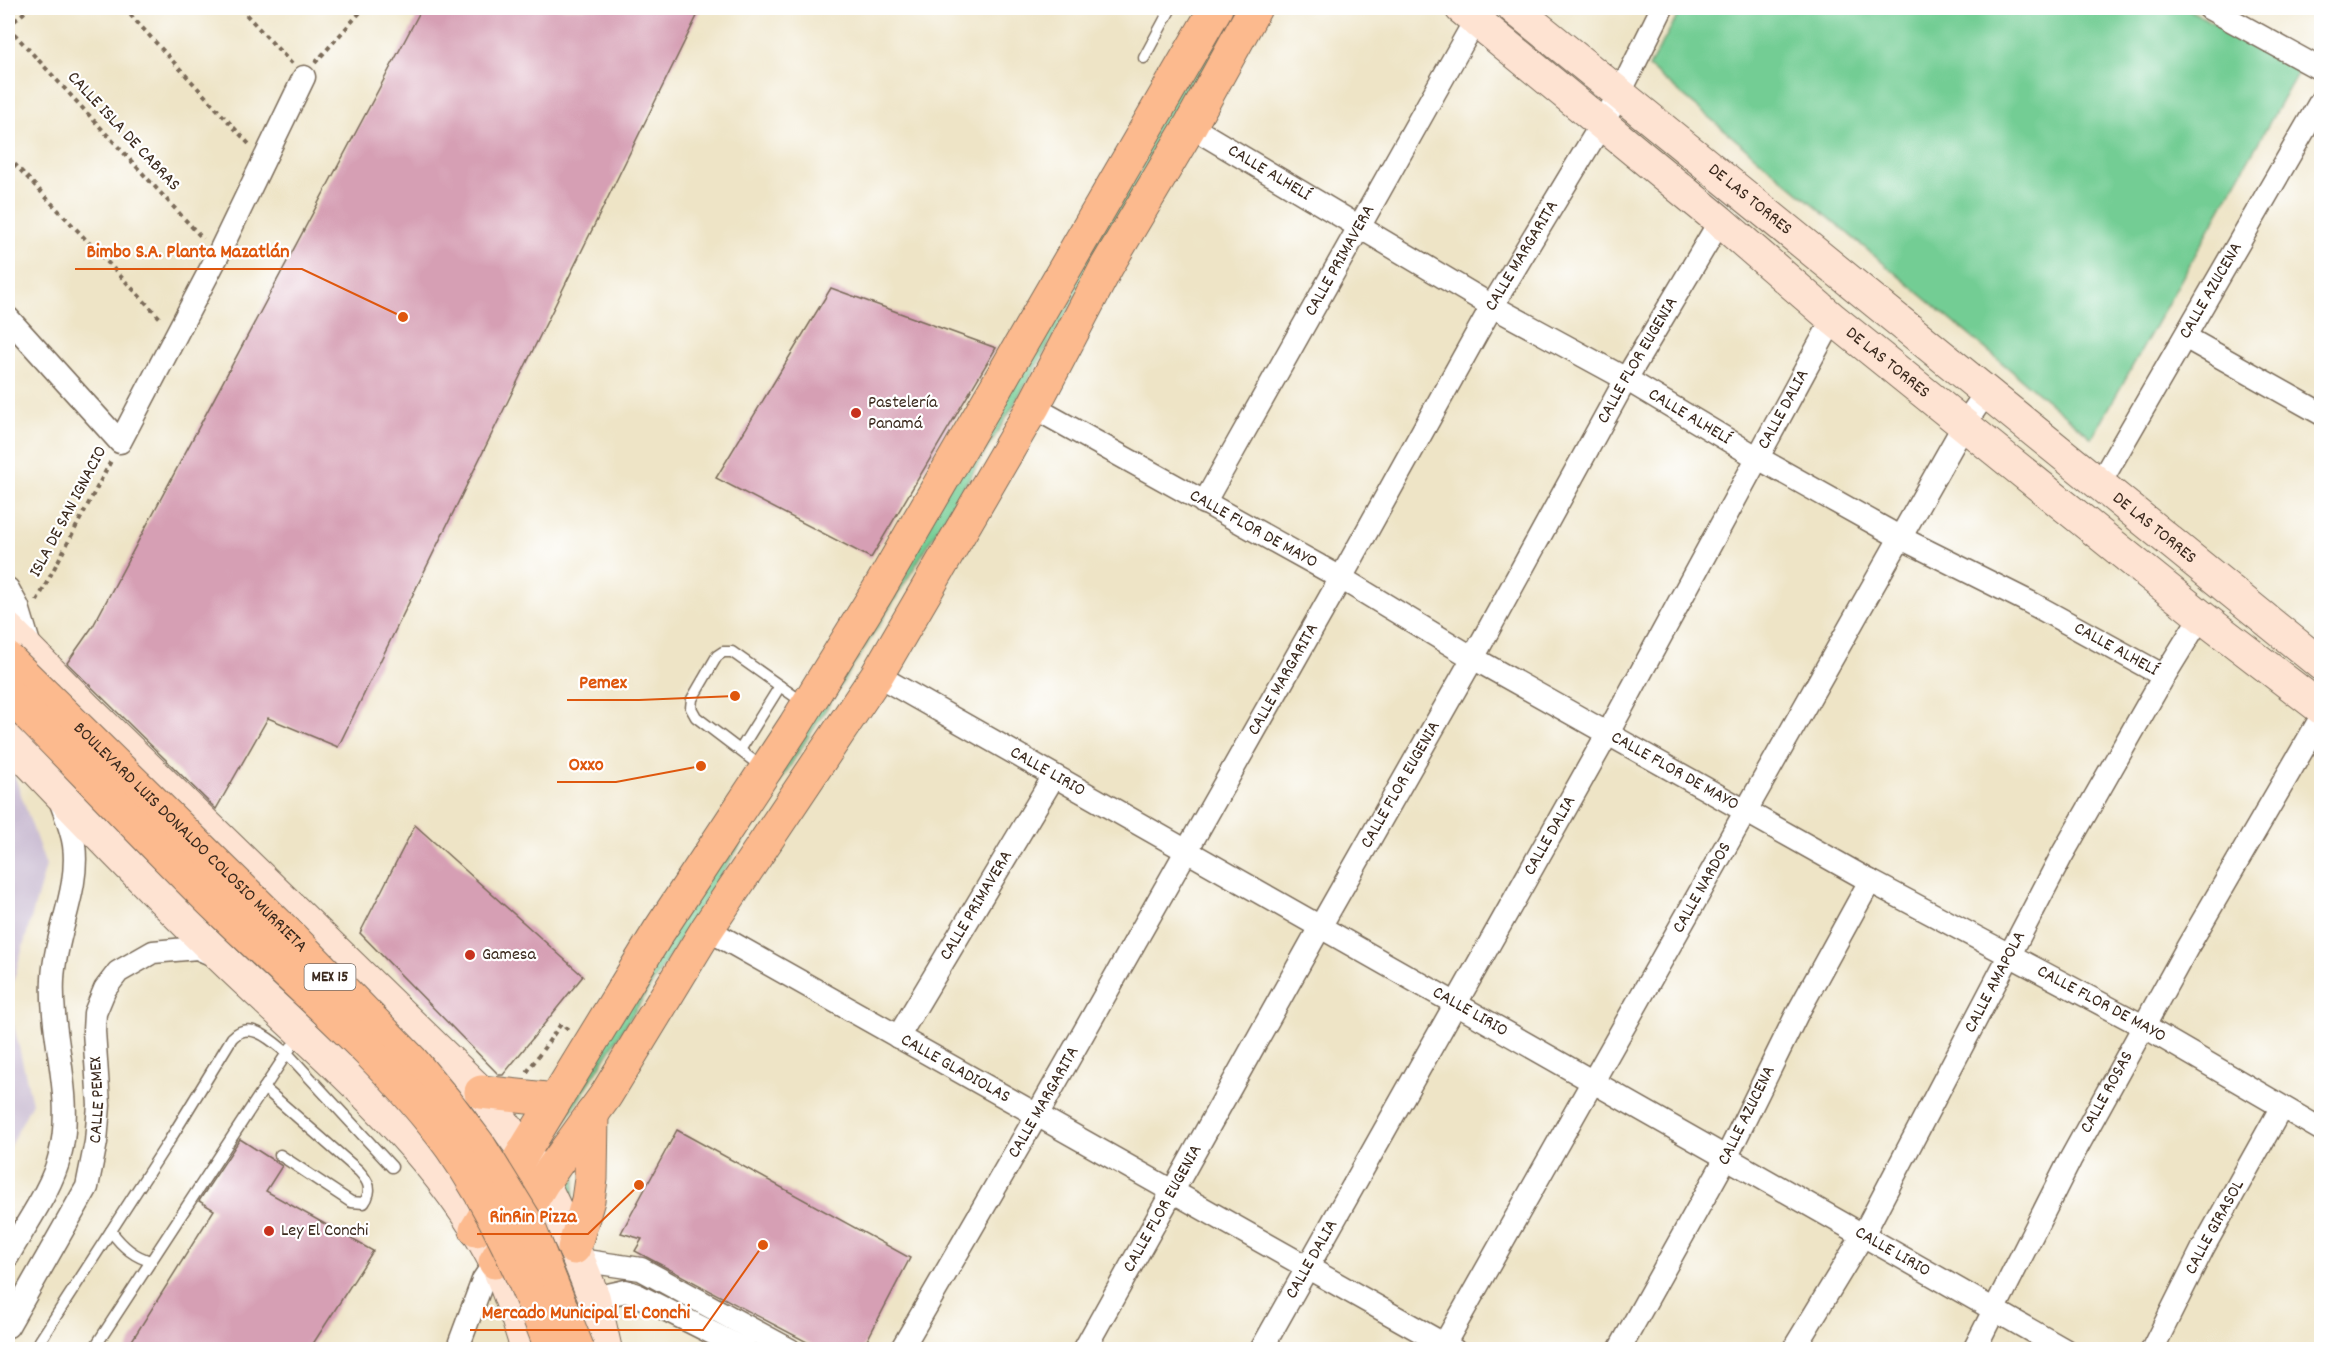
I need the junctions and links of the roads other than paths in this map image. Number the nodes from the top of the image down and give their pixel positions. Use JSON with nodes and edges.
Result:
{"nodes":[{"id":1,"x":1171,"y":8,"type":"edge"},
{"id":2,"x":1216,"y":8,"type":"edge"},
{"id":3,"x":1255,"y":8,"type":"edge"},
{"id":4,"x":1515,"y":8,"type":"edge"},
{"id":5,"x":1662,"y":8,"type":"edge"},
{"id":6,"x":2209,"y":8,"type":"edge"},
{"id":7,"x":1468,"y":13,"type":"edge"},
{"id":8,"x":1144,"y":58,"type":"dead end"},
{"id":9,"x":2322,"y":70,"type":"edge"},
{"id":10,"x":304,"y":77,"type":"road end"},
{"id":11,"x":1619,"y":95,"type":"junction"},
{"id":12,"x":2322,"y":99,"type":"edge"},
{"id":13,"x":1602,"y":123,"type":"junction"},
{"id":14,"x":1190,"y":126,"type":"junction"},
{"id":15,"x":1720,"y":221,"type":"junction"},
{"id":16,"x":1360,"y":228,"type":"junction"},
{"id":17,"x":1492,"y":306,"type":"junction"},
{"id":18,"x":8,"y":318,"type":"edge"},
{"id":19,"x":1833,"y":319,"type":"junction"},
{"id":20,"x":2185,"y":337,"type":"junction"},
{"id":21,"x":1626,"y":379,"type":"junction"},
{"id":22,"x":1987,"y":391,"type":"junction"},
{"id":23,"x":1033,"y":406,"type":"junction"},
{"id":24,"x":2322,"y":414,"type":"edge"},
{"id":25,"x":1964,"y":425,"type":"junction"},
{"id":26,"x":1758,"y":458,"type":"junction"},
{"id":27,"x":2100,"y":483,"type":"junction"},
{"id":28,"x":1204,"y":503,"type":"junction"},
{"id":29,"x":1901,"y":538,"type":"junction"},
{"id":30,"x":1341,"y":578,"type":"junction"},
{"id":31,"x":8,"y":589,"type":"edge"},
{"id":32,"x":2201,"y":616,"type":"junction"},
{"id":33,"x":18,"y":642,"type":"edge"},
{"id":34,"x":1473,"y":658,"type":"junction"},
{"id":35,"x":2322,"y":665,"type":"edge"},
{"id":36,"x":877,"y":675,"type":"junction"},
{"id":37,"x":2164,"y":676,"type":"junction"},
{"id":38,"x":780,"y":686,"type":"junction"},
{"id":39,"x":8,"y":694,"type":"edge"},
{"id":40,"x":807,"y":705,"type":"junction"},
{"id":41,"x":2322,"y":709,"type":"edge"},
{"id":42,"x":2322,"y":716,"type":"edge"},
{"id":43,"x":1608,"y":733,"type":"junction"},
{"id":44,"x":8,"y":740,"type":"edge"},
{"id":45,"x":740,"y":750,"type":"junction"},
{"id":46,"x":765,"y":770,"type":"junction"},
{"id":47,"x":1054,"y":776,"type":"junction"},
{"id":48,"x":58,"y":792,"type":"junction"},
{"id":49,"x":1747,"y":810,"type":"junction"},
{"id":50,"x":1186,"y":851,"type":"junction"},
{"id":51,"x":1870,"y":881,"type":"junction"},
{"id":52,"x":1320,"y":927,"type":"junction"},
{"id":53,"x":707,"y":929,"type":"junction"},
{"id":54,"x":2008,"y":955,"type":"junction"},
{"id":55,"x":223,"y":959,"type":"junction"},
{"id":56,"x":352,"y":966,"type":"junction"},
{"id":57,"x":1456,"y":1004,"type":"junction"},
{"id":58,"x":2145,"y":1027,"type":"junction"},
{"id":59,"x":898,"y":1037,"type":"junction"},
{"id":60,"x":294,"y":1042,"type":"junction"},
{"id":61,"x":1592,"y":1081,"type":"junction"},
{"id":62,"x":264,"y":1088,"type":"junction"},
{"id":63,"x":481,"y":1092,"type":"junction"},
{"id":64,"x":555,"y":1100,"type":"junction"},
{"id":65,"x":2281,"y":1108,"type":"junction"},
{"id":66,"x":592,"y":1114,"type":"junction"},
{"id":67,"x":1037,"y":1115,"type":"junction"},
{"id":68,"x":2322,"y":1130,"type":"edge"},
{"id":69,"x":525,"y":1151,"type":"junction"},
{"id":70,"x":280,"y":1155,"type":"dead end"},
{"id":71,"x":1726,"y":1158,"type":"junction"},
{"id":72,"x":392,"y":1167,"type":"dead end"},
{"id":73,"x":543,"y":1182,"type":"junction"},
{"id":74,"x":1173,"y":1191,"type":"junction"},
{"id":75,"x":477,"y":1230,"type":"junction"},
{"id":76,"x":111,"y":1231,"type":"junction"},
{"id":77,"x":1863,"y":1235,"type":"junction"},
{"id":78,"x":577,"y":1254,"type":"junction"},
{"id":79,"x":8,"y":1256,"type":"edge"},
{"id":80,"x":151,"y":1261,"type":"junction"},
{"id":81,"x":1307,"y":1267,"type":"junction"},
{"id":82,"x":489,"y":1271,"type":"junction"},
{"id":83,"x":594,"y":1298,"type":"junction"},
{"id":84,"x":1995,"y":1310,"type":"junction"},
{"id":85,"x":8,"y":1326,"type":"edge"},
{"id":86,"x":765,"y":1343,"type":"edge"},
{"id":87,"x":1446,"y":1348,"type":"edge"},
{"id":88,"x":34,"y":1350,"type":"edge"},
{"id":89,"x":93,"y":1350,"type":"edge"},
{"id":90,"x":457,"y":1350,"type":"edge"},
{"id":91,"x":526,"y":1350,"type":"edge"},
{"id":92,"x":552,"y":1350,"type":"edge"},
{"id":93,"x":578,"y":1350,"type":"edge"},
{"id":94,"x":606,"y":1350,"type":"edge"},
{"id":95,"x":746,"y":1350,"type":"edge"},
{"id":96,"x":790,"y":1350,"type":"edge"},
{"id":97,"x":901,"y":1350,"type":"edge"},
{"id":98,"x":1084,"y":1350,"type":"edge"},
{"id":99,"x":1261,"y":1350,"type":"edge"},
{"id":100,"x":1619,"y":1350,"type":"edge"},
{"id":101,"x":1793,"y":1350,"type":"edge"},
{"id":102,"x":1974,"y":1350,"type":"edge"},
{"id":103,"x":2065,"y":1350,"type":"edge"},
{"id":104,"x":2152,"y":1350,"type":"edge"}],
"edges":[{"from":1,"to":8,"type":"lane"},
{"from":2,"to":40,"type":"main road"},
{"from":3,"to":14,"type":"main road"},
{"from":4,"to":11,"type":"street","name":"DE LAS TORRES"},
{"from":5,"to":11,"type":"street","name":"CALLE MARGARITA"},
{"from":6,"to":9,"type":"street"},
{"from":7,"to":13,"type":"street","name":"DE LAS TORRES"},
{"from":7,"to":16,"type":"street","name":"CALLE PRIMAVERA"},
{"from":10,"to":18,"type":"street"},
{"from":11,"to":13,"type":"street","name":"CALLE MARGARITA"},
{"from":11,"to":22,"type":"street","name":"DE LAS TORRES"},
{"from":12,"to":20,"type":"street","name":"CALLE AZUCENA"},
{"from":13,"to":15,"type":"street","name":"DE LAS TORRES"},
{"from":13,"to":17,"type":"street","name":"CALLE MARGARITA"},
{"from":14,"to":16,"type":"street","name":"CALLE ALHELÍ"},
{"from":14,"to":23,"type":"main road"},
{"from":15,"to":19,"type":"street","name":"DE LAS TORRES"},
{"from":15,"to":21,"type":"street","name":"CALLE FLOR EUGENIA"},
{"from":16,"to":17,"type":"street","name":"CALLE ALHELÍ"},
{"from":16,"to":28,"type":"street","name":"CALLE PRIMAVERA"},
{"from":17,"to":21,"type":"street","name":"CALLE ALHELÍ"},
{"from":17,"to":30,"type":"street","name":"CALLE MARGARITA"},
{"from":19,"to":25,"type":"street","name":"DE LAS TORRES"},
{"from":19,"to":26,"type":"street","name":"CALLE DALIA"},
{"from":20,"to":24,"type":"street"},
{"from":20,"to":27,"type":"street","name":"CALLE AZUCENA"},
{"from":21,"to":26,"type":"street","name":"CALLE ALHELÍ"},
{"from":21,"to":34,"type":"street","name":"CALLE FLOR EUGENIA"},
{"from":22,"to":25,"type":"street"},
{"from":22,"to":27,"type":"street","name":"DE LAS TORRES"},
{"from":23,"to":28,"type":"street","name":"CALLE FLOR DE MAYO"},
{"from":23,"to":36,"type":"main road"},
{"from":25,"to":29,"type":"street","name":"CALLE NARDOS"},
{"from":25,"to":32,"type":"street","name":"DE LAS TORRES"},
{"from":26,"to":29,"type":"street","name":"CALLE ALHELÍ"},
{"from":26,"to":43,"type":"street","name":"CALLE DALIA"},
{"from":27,"to":35,"type":"street","name":"DE LAS TORRES"},
{"from":28,"to":30,"type":"street","name":"CALLE FLOR DE MAYO"},
{"from":29,"to":37,"type":"street","name":"CALLE ALHELÍ"},
{"from":29,"to":49,"type":"street","name":"CALLE NARDOS"},
{"from":30,"to":34,"type":"street","name":"CALLE FLOR DE MAYO"},
{"from":30,"to":50,"type":"street","name":"CALLE MARGARITA"},
{"from":31,"to":33,"type":"street"},
{"from":32,"to":37,"type":"street","name":"CALLE AMAPOLA"},
{"from":32,"to":41,"type":"street","name":"DE LAS TORRES"},
{"from":33,"to":56,"type":"street","number":"MEX 15"},
{"from":33,"to":93,"type":"main road","name":"BOULEVARD LUIS DONALDO COLOSIO MURRIETA","number":"MEX 15","bridge":true},
{"from":34,"to":43,"type":"street","name":"CALLE FLOR DE MAYO"},
{"from":34,"to":52,"type":"street","name":"CALLE FLOR EUGENIA"},
{"from":36,"to":47,"type":"street","name":"CALLE LIRIO"},
{"from":36,"to":53,"type":"main road"},
{"from":37,"to":54,"type":"street","name":"CALLE AMAPOLA"},
{"from":38,"to":40,"type":"lane"},
{"from":38,"to":45,"type":"lane"},
{"from":38,"to":45,"type":"lane"},
{"from":39,"to":92,"type":"main road","name":"BOULEVARD LUIS DONALDO COLOSIO MURRIETA","number":"MEX 15","bridge":true},
{"from":40,"to":46,"type":"main road"},
{"from":42,"to":58,"type":"street","name":"CALLE ROSAS"},
{"from":43,"to":49,"type":"street","name":"CALLE FLOR DE MAYO"},
{"from":43,"to":57,"type":"street","name":"CALLE DALIA"},
{"from":44,"to":48,"type":"street"},
{"from":45,"to":46,"type":"lane"},
{"from":46,"to":64,"type":"main road"},
{"from":47,"to":50,"type":"street","name":"CALLE LIRIO"},
{"from":47,"to":59,"type":"street","name":"CALLE PRIMAVERA"},
{"from":48,"to":55,"type":"street"},
{"from":48,"to":79,"type":"street","name":"CALLE PEMEX"},
{"from":49,"to":51,"type":"street","name":"CALLE FLOR DE MAYO"},
{"from":49,"to":61,"type":"street","name":"CALLE NARDOS"},
{"from":50,"to":52,"type":"street","name":"CALLE LIRIO"},
{"from":50,"to":67,"type":"street","name":"CALLE MARGARITA"},
{"from":51,"to":54,"type":"street","name":"CALLE FLOR DE MAYO"},
{"from":51,"to":71,"type":"street","name":"CALLE AZUCENA"},
{"from":52,"to":57,"type":"street","name":"CALLE LIRIO"},
{"from":52,"to":74,"type":"street","name":"CALLE FLOR EUGENIA"},
{"from":53,"to":59,"type":"street","name":"CALLE GLADIOLAS"},
{"from":53,"to":66,"type":"main road"},
{"from":54,"to":58,"type":"street","name":"CALLE FLOR DE MAYO"},
{"from":54,"to":77,"type":"street","name":"CALLE AMAPOLA"},
{"from":55,"to":60,"type":"street"},
{"from":55,"to":85,"type":"street","name":"CALLE PEMEX"},
{"from":56,"to":60,"type":"street"},
{"from":56,"to":63,"type":"street","number":"MEX 15"},
{"from":57,"to":61,"type":"street","name":"CALLE LIRIO"},
{"from":57,"to":81,"type":"street","name":"CALLE DALIA"},
{"from":58,"to":65,"type":"street","name":"CALLE FLOR DE MAYO"},
{"from":58,"to":84,"type":"street","name":"CALLE ROSAS"},
{"from":59,"to":67,"type":"street","name":"CALLE GLADIOLAS"},
{"from":60,"to":62,"type":"lane"},
{"from":60,"to":72,"type":"lane"},
{"from":60,"to":75,"type":"street"},
{"from":60,"to":76,"type":"lane"},
{"from":61,"to":71,"type":"street","name":"CALLE LIRIO"},
{"from":61,"to":87,"type":"street","name":"CALLE NARDOS"},
{"from":62,"to":70,"type":"lane"},
{"from":62,"to":80,"type":"lane"},
{"from":63,"to":64,"type":"main road"},
{"from":63,"to":69,"type":"street","number":"MEX 15"},
{"from":64,"to":69,"type":"main road"},
{"from":65,"to":68,"type":"street","name":"CALLE FLOR DE MAYO"},
{"from":65,"to":104,"type":"street","name":"CALLE GIRASOL"},
{"from":66,"to":73,"type":"main road"},
{"from":66,"to":78,"type":"main road"},
{"from":67,"to":74,"type":"street","name":"CALLE GLADIOLAS"},
{"from":67,"to":97,"type":"street","name":"CALLE MARGARITA"},
{"from":69,"to":73,"type":"street","number":"MEX 15"},
{"from":69,"to":75,"type":"main road"},
{"from":71,"to":77,"type":"street","name":"CALLE LIRIO"},
{"from":71,"to":100,"type":"street","name":"CALLE AZUCENA"},
{"from":73,"to":78,"type":"street","number":"MEX 15"},
{"from":73,"to":82,"type":"main road"},
{"from":74,"to":81,"type":"street","name":"CALLE GLADIOLAS"},
{"from":74,"to":98,"type":"street","name":"CALLE FLOR EUGENIA"},
{"from":75,"to":82,"type":"street"},
{"from":76,"to":80,"type":"lane"},
{"from":76,"to":88,"type":"lane"},
{"from":77,"to":84,"type":"street","name":"CALLE LIRIO"},
{"from":77,"to":101,"type":"street","name":"CALLE AMAPOLA"},
{"from":78,"to":83,"type":"street","number":"MEX 15"},
{"from":78,"to":86,"type":"street"},
{"from":80,"to":89,"type":"lane"},
{"from":81,"to":87,"type":"street","name":"CALLE GLADIOLAS"},
{"from":81,"to":99,"type":"street","name":"CALLE DALIA"},
{"from":82,"to":90,"type":"street"},
{"from":82,"to":91,"type":"street"},
{"from":83,"to":94,"type":"street","number":"MEX 15"},
{"from":83,"to":95,"type":"street"},
{"from":84,"to":102,"type":"street","name":"CALLE ROSAS"},
{"from":84,"to":103,"type":"street","name":"CALLE LIRIO"},
{"from":86,"to":96,"type":"street"}]}
